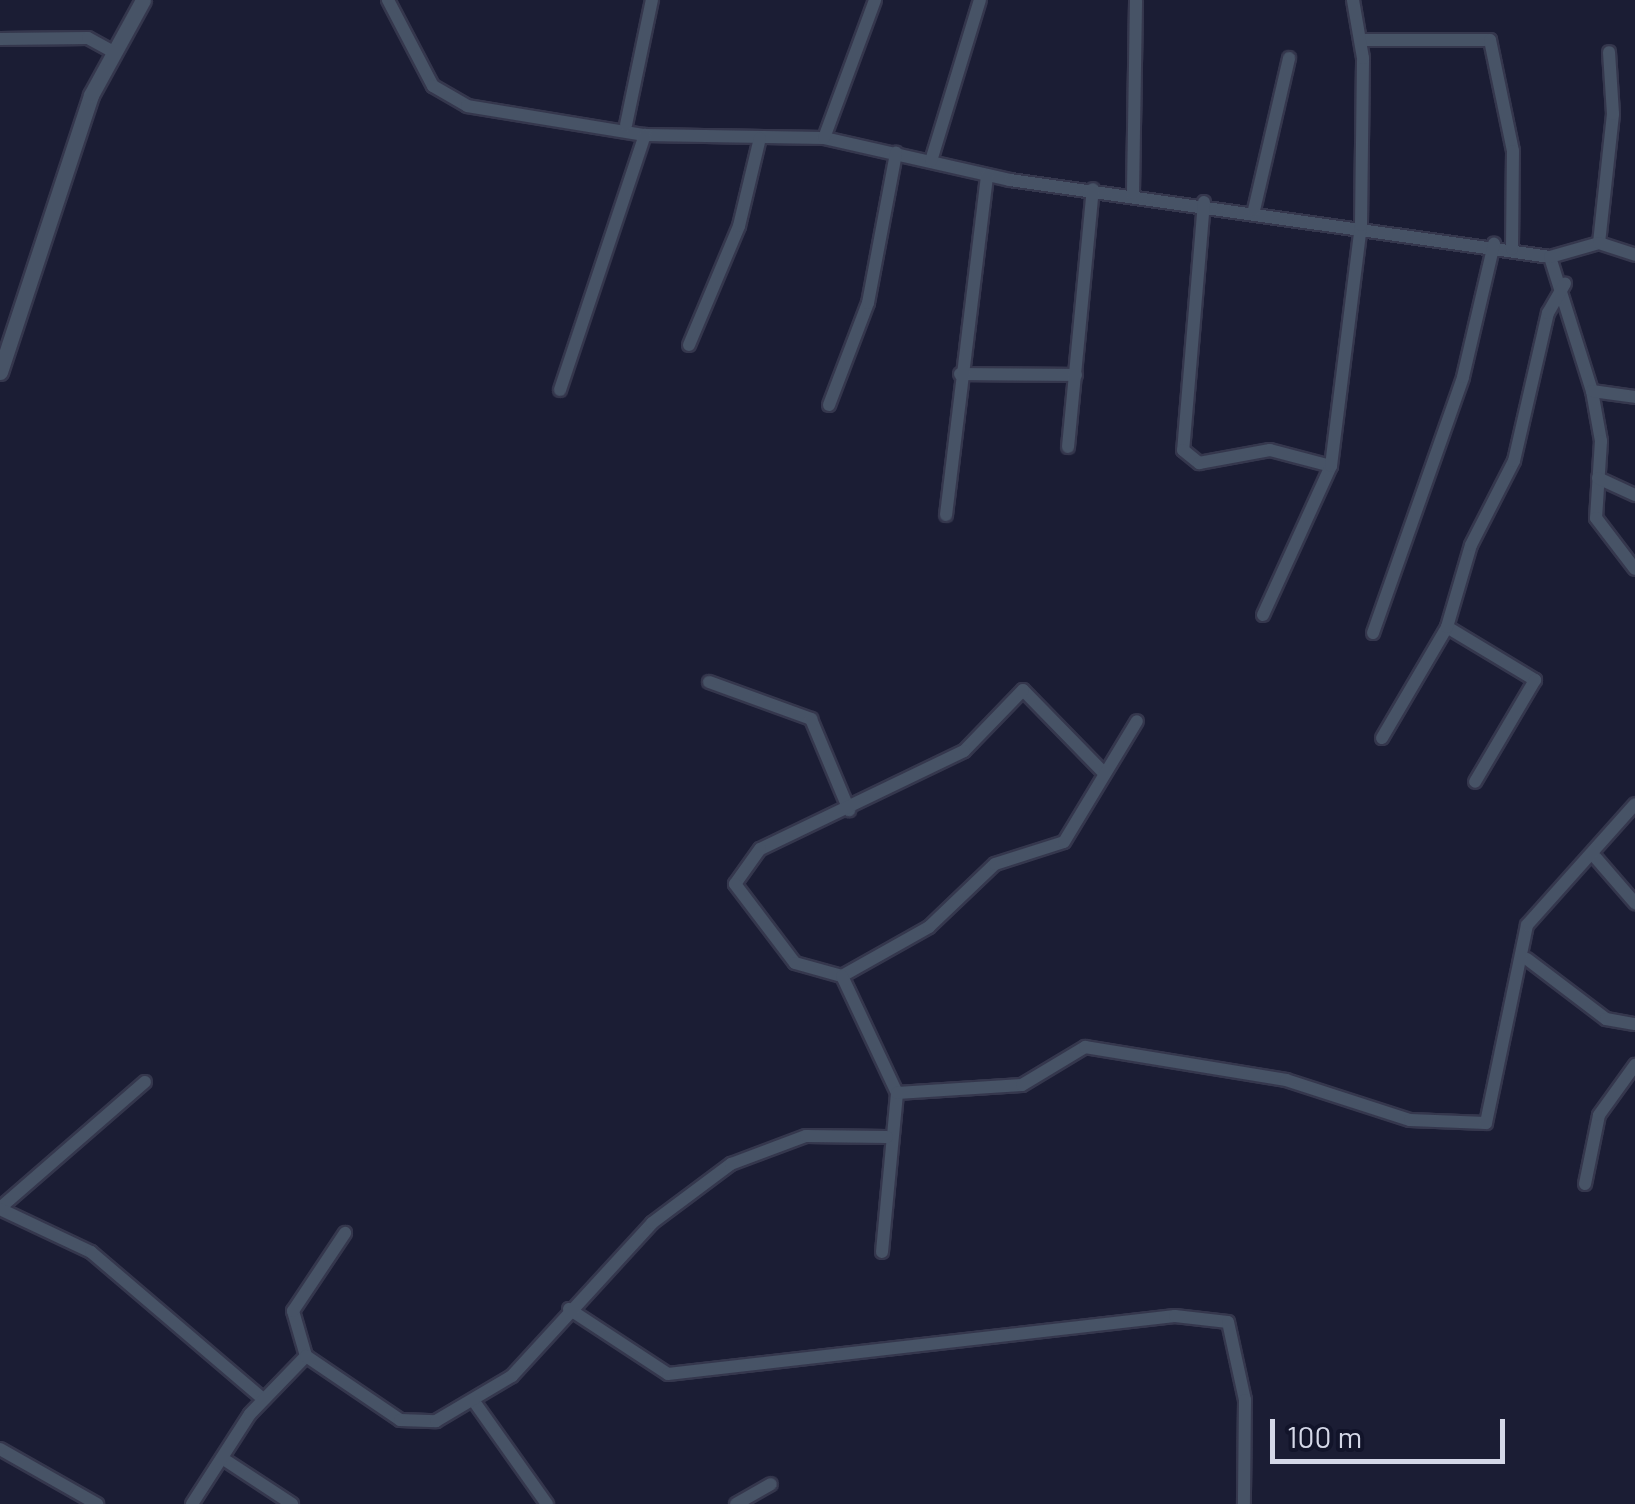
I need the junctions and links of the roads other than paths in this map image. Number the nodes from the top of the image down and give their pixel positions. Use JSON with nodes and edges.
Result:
{"nodes":[{"id":1,"x":143,"y":0,"type":"edge"},
{"id":2,"x":388,"y":0,"type":"edge"},
{"id":3,"x":652,"y":0,"type":"edge"},
{"id":4,"x":875,"y":0,"type":"edge"},
{"id":5,"x":980,"y":0,"type":"edge"},
{"id":6,"x":1136,"y":0,"type":"edge"},
{"id":7,"x":1353,"y":0,"type":"edge"},
{"id":8,"x":1,"y":37,"type":"edge"},
{"id":9,"x":1360,"y":40,"type":"junction"},
{"id":10,"x":110,"y":50,"type":"junction"},
{"id":11,"x":1609,"y":52,"type":"dead end"},
{"id":12,"x":1289,"y":58,"type":"dead end"},
{"id":13,"x":626,"y":125,"type":"junction"},
{"id":14,"x":646,"y":135,"type":"junction"},
{"id":15,"x":760,"y":138,"type":"junction"},
{"id":16,"x":824,"y":138,"type":"junction"},
{"id":17,"x":896,"y":153,"type":"junction"},
{"id":18,"x":931,"y":162,"type":"junction"},
{"id":19,"x":987,"y":175,"type":"junction"},
{"id":20,"x":1093,"y":189,"type":"junction"},
{"id":21,"x":1132,"y":193,"type":"junction"},
{"id":22,"x":1204,"y":202,"type":"junction"},
{"id":23,"x":1254,"y":210,"type":"junction"},
{"id":24,"x":1361,"y":226,"type":"junction"},
{"id":25,"x":1599,"y":243,"type":"junction"},
{"id":26,"x":1494,"y":244,"type":"junction"},
{"id":27,"x":1512,"y":248,"type":"junction"},
{"id":28,"x":1635,"y":255,"type":"edge"},
{"id":29,"x":1550,"y":257,"type":"junction"},
{"id":30,"x":1566,"y":283,"type":"junction"},
{"id":31,"x":7,"y":326,"type":"edge"},
{"id":32,"x":689,"y":345,"type":"dead end"},
{"id":33,"x":0,"y":372,"type":"edge"},
{"id":34,"x":960,"y":374,"type":"junction"},
{"id":35,"x":1076,"y":375,"type":"junction"},
{"id":36,"x":560,"y":390,"type":"dead end"},
{"id":37,"x":1592,"y":391,"type":"junction"},
{"id":38,"x":1635,"y":397,"type":"edge"},
{"id":39,"x":829,"y":404,"type":"dead end"},
{"id":40,"x":1068,"y":447,"type":"dead end"},
{"id":41,"x":1332,"y":466,"type":"junction"},
{"id":42,"x":1598,"y":478,"type":"junction"},
{"id":43,"x":1635,"y":495,"type":"edge"},
{"id":44,"x":946,"y":515,"type":"dead end"},
{"id":45,"x":1635,"y":569,"type":"edge"},
{"id":46,"x":1263,"y":615,"type":"dead end"},
{"id":47,"x":1448,"y":628,"type":"junction"},
{"id":48,"x":1373,"y":633,"type":"dead end"},
{"id":49,"x":710,"y":682,"type":"dead end"},
{"id":50,"x":1137,"y":721,"type":"dead end"},
{"id":51,"x":1382,"y":738,"type":"dead end"},
{"id":52,"x":1104,"y":773,"type":"junction"},
{"id":53,"x":1475,"y":782,"type":"dead end"},
{"id":54,"x":1635,"y":804,"type":"edge"},
{"id":55,"x":849,"y":810,"type":"junction"},
{"id":56,"x":1596,"y":858,"type":"junction"},
{"id":57,"x":1635,"y":903,"type":"edge"},
{"id":58,"x":1527,"y":959,"type":"junction"},
{"id":59,"x":842,"y":976,"type":"junction"},
{"id":60,"x":1635,"y":1024,"type":"edge"},
{"id":61,"x":1635,"y":1065,"type":"edge"},
{"id":62,"x":144,"y":1082,"type":"dead end"},
{"id":63,"x":897,"y":1093,"type":"junction"},
{"id":64,"x":886,"y":1136,"type":"junction"},
{"id":65,"x":1585,"y":1184,"type":"dead end"},
{"id":66,"x":0,"y":1209,"type":"edge"},
{"id":67,"x":345,"y":1233,"type":"dead end"},
{"id":68,"x":882,"y":1252,"type":"dead end"},
{"id":69,"x":569,"y":1308,"type":"junction"},
{"id":70,"x":306,"y":1356,"type":"junction"},
{"id":71,"x":263,"y":1399,"type":"junction"},
{"id":72,"x":473,"y":1400,"type":"junction"},
{"id":73,"x":0,"y":1449,"type":"edge"},
{"id":74,"x":222,"y":1458,"type":"junction"},
{"id":75,"x":772,"y":1484,"type":"dead end"},
{"id":76,"x":97,"y":1504,"type":"edge"},
{"id":77,"x":192,"y":1504,"type":"edge"},
{"id":78,"x":292,"y":1504,"type":"edge"},
{"id":79,"x":547,"y":1504,"type":"edge"},
{"id":80,"x":736,"y":1504,"type":"edge"},
{"id":81,"x":1244,"y":1504,"type":"edge"}],
"edges":[{"from":1,"to":10,"type":"street"},
{"from":2,"to":13,"type":"street"},
{"from":3,"to":13,"type":"street"},
{"from":4,"to":16,"type":"street"},
{"from":5,"to":18,"type":"street"},
{"from":6,"to":21,"type":"street"},
{"from":7,"to":9,"type":"street"},
{"from":8,"to":10,"type":"street"},
{"from":9,"to":24,"type":"street"},
{"from":9,"to":27,"type":"street"},
{"from":10,"to":31,"type":"street"},
{"from":11,"to":25,"type":"street"},
{"from":12,"to":23,"type":"street"},
{"from":13,"to":14,"type":"street"},
{"from":14,"to":15,"type":"street"},
{"from":14,"to":36,"type":"street"},
{"from":15,"to":16,"type":"street"},
{"from":15,"to":32,"type":"street"},
{"from":16,"to":17,"type":"street"},
{"from":17,"to":18,"type":"street"},
{"from":17,"to":39,"type":"street"},
{"from":18,"to":19,"type":"street"},
{"from":19,"to":20,"type":"street"},
{"from":19,"to":34,"type":"street"},
{"from":20,"to":21,"type":"street"},
{"from":20,"to":35,"type":"street"},
{"from":21,"to":22,"type":"street"},
{"from":22,"to":23,"type":"street"},
{"from":22,"to":41,"type":"street"},
{"from":23,"to":24,"type":"street"},
{"from":24,"to":26,"type":"street"},
{"from":24,"to":41,"type":"street"},
{"from":25,"to":28,"type":"street"},
{"from":25,"to":29,"type":"street"},
{"from":26,"to":27,"type":"street"},
{"from":26,"to":48,"type":"street"},
{"from":27,"to":29,"type":"street"},
{"from":29,"to":30,"type":"street"},
{"from":30,"to":37,"type":"street"},
{"from":30,"to":47,"type":"street"},
{"from":31,"to":33,"type":"street"},
{"from":34,"to":35,"type":"street"},
{"from":34,"to":44,"type":"street"},
{"from":35,"to":40,"type":"street"},
{"from":37,"to":38,"type":"street"},
{"from":37,"to":42,"type":"street"},
{"from":41,"to":46,"type":"street"},
{"from":42,"to":43,"type":"street"},
{"from":42,"to":45,"type":"street"},
{"from":47,"to":51,"type":"street"},
{"from":47,"to":53,"type":"street"},
{"from":49,"to":55,"type":"street"},
{"from":50,"to":52,"type":"street"},
{"from":52,"to":55,"type":"street"},
{"from":52,"to":59,"type":"street"},
{"from":54,"to":56,"type":"street"},
{"from":55,"to":59,"type":"street"},
{"from":56,"to":57,"type":"street"},
{"from":56,"to":58,"type":"street"},
{"from":58,"to":60,"type":"street"},
{"from":58,"to":63,"type":"street"},
{"from":59,"to":63,"type":"street"},
{"from":61,"to":65,"type":"street"},
{"from":62,"to":66,"type":"street"},
{"from":63,"to":64,"type":"street"},
{"from":64,"to":68,"type":"street"},
{"from":64,"to":69,"type":"street"},
{"from":66,"to":71,"type":"street"},
{"from":67,"to":70,"type":"street"},
{"from":69,"to":72,"type":"street"},
{"from":69,"to":81,"type":"street"},
{"from":70,"to":71,"type":"street"},
{"from":70,"to":72,"type":"street"},
{"from":71,"to":74,"type":"street"},
{"from":72,"to":79,"type":"street"},
{"from":73,"to":76,"type":"street"},
{"from":74,"to":77,"type":"street"},
{"from":74,"to":78,"type":"street"},
{"from":75,"to":80,"type":"street"}]}
